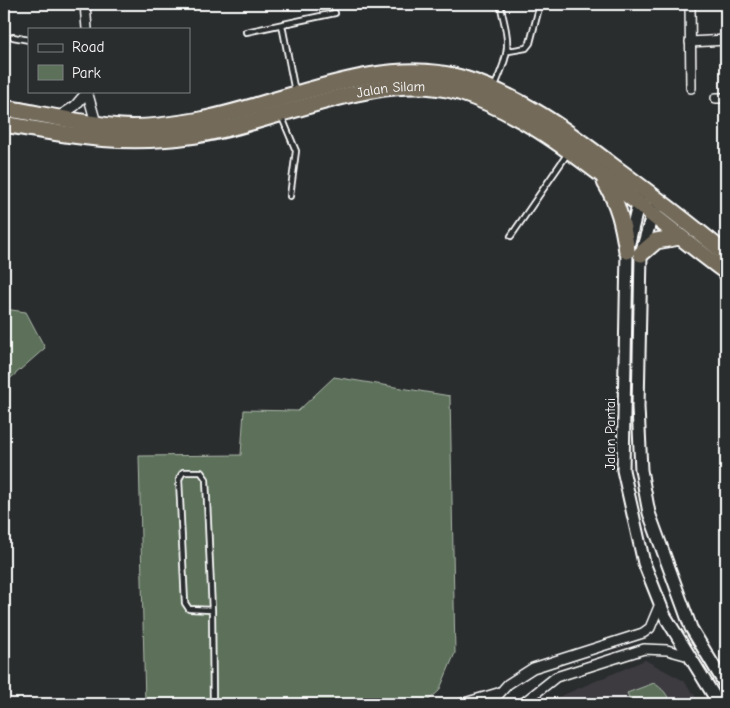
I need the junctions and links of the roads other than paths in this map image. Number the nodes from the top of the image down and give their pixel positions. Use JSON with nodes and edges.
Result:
{"nodes":[{"id":1,"x":97,"y":4,"type":"edge"},
{"id":2,"x":500,"y":4,"type":"edge"},
{"id":3,"x":540,"y":4,"type":"edge"},
{"id":4,"x":690,"y":4,"type":"edge"},
{"id":5,"x":85,"y":5,"type":"edge"},
{"id":6,"x":336,"y":13,"type":"dead end"},
{"id":7,"x":282,"y":25,"type":"junction"},
{"id":8,"x":87,"y":28,"type":"edge"},
{"id":9,"x":246,"y":32,"type":"dead end"},
{"id":10,"x":13,"y":37,"type":"dead end"},
{"id":11,"x":28,"y":40,"type":"edge"},
{"id":12,"x":726,"y":40,"type":"edge"},
{"id":13,"x":690,"y":42,"type":"junction"},
{"id":14,"x":509,"y":51,"type":"junction"},
{"id":15,"x":691,"y":88,"type":"dead end"},
{"id":16,"x":493,"y":90,"type":"junction"},
{"id":17,"x":87,"y":92,"type":"edge"},
{"id":18,"x":296,"y":96,"type":"junction"},
{"id":19,"x":716,"y":98,"type":"dead end"},
{"id":20,"x":726,"y":98,"type":"edge"},
{"id":21,"x":4,"y":108,"type":"edge"},
{"id":22,"x":281,"y":114,"type":"junction"},
{"id":23,"x":58,"y":117,"type":"junction"},
{"id":24,"x":96,"y":123,"type":"junction"},
{"id":25,"x":4,"y":124,"type":"edge"},
{"id":26,"x":570,"y":151,"type":"junction"},
{"id":27,"x":600,"y":174,"type":"junction"},
{"id":28,"x":290,"y":196,"type":"dead end"},
{"id":29,"x":640,"y":196,"type":"junction"},
{"id":30,"x":658,"y":200,"type":"junction"},
{"id":31,"x":650,"y":213,"type":"junction"},
{"id":32,"x":511,"y":236,"type":"dead end"},
{"id":33,"x":680,"y":237,"type":"junction"},
{"id":34,"x":634,"y":252,"type":"junction"},
{"id":35,"x":726,"y":254,"type":"edge"},
{"id":36,"x":726,"y":272,"type":"edge"},
{"id":37,"x":660,"y":604,"type":"junction"},
{"id":38,"x":212,"y":610,"type":"junction"},
{"id":39,"x":689,"y":656,"type":"junction"},
{"id":40,"x":726,"y":686,"type":"edge"},
{"id":41,"x":498,"y":693,"type":"junction"},
{"id":42,"x":212,"y":704,"type":"edge"},
{"id":43,"x":461,"y":704,"type":"edge"},
{"id":44,"x":490,"y":704,"type":"edge"},
{"id":45,"x":522,"y":704,"type":"edge"},
{"id":46,"x":719,"y":704,"type":"edge"}],
"edges":[{"from":1,"to":5,"type":"lane"},
{"from":2,"to":14,"type":"lane"},
{"from":3,"to":14,"type":"lane"},
{"from":4,"to":13,"type":"street"},
{"from":5,"to":8,"type":"street"},
{"from":6,"to":7,"type":"lane"},
{"from":7,"to":9,"type":"lane"},
{"from":7,"to":18,"type":"lane"},
{"from":10,"to":11,"type":"lane"},
{"from":12,"to":13,"type":"street"},
{"from":13,"to":15,"type":"street"},
{"from":14,"to":16,"type":"lane"},
{"from":16,"to":18,"type":"highway","name":"Jalan Silam"},
{"from":16,"to":29,"type":"highway","name":"Jalan Silam"},
{"from":17,"to":23,"type":"street"},
{"from":17,"to":24,"type":"street"},
{"from":18,"to":24,"type":"highway","name":"Jalan Silam"},
{"from":19,"to":20,"type":"street"},
{"from":21,"to":23,"type":"highway","name":"Jalan Silam"},
{"from":22,"to":25,"type":"highway","name":"Jalan Silam"},
{"from":22,"to":26,"type":"highway","name":"Jalan Silam"},
{"from":22,"to":28,"type":"lane"},
{"from":23,"to":24,"type":"highway","name":"Jalan Silam"},
{"from":26,"to":27,"type":"highway","name":"Jalan Silam"},
{"from":26,"to":32,"type":"lane"},
{"from":27,"to":29,"type":"highway","name":"Jalan Silam"},
{"from":27,"to":34,"type":"highway"},
{"from":29,"to":30,"type":"highway","name":"Jalan Silam"},
{"from":29,"to":31,"type":"highway","name":"Jalan Silam"},
{"from":29,"to":34,"type":"street","name":"Jalan Pantai"},
{"from":30,"to":31,"type":"street","name":"Jalan Pantai"},
{"from":30,"to":35,"type":"highway","name":"Jalan Silam"},
{"from":31,"to":33,"type":"highway","name":"Jalan Silam"},
{"from":31,"to":34,"type":"street","name":"Jalan Pantai"},
{"from":33,"to":34,"type":"highway"},
{"from":33,"to":36,"type":"highway","name":"Jalan Silam"},
{"from":34,"to":37,"type":"street","name":"Jalan Pantai"},
{"from":34,"to":40,"type":"street","name":"Jalan Pantai"},
{"from":37,"to":39,"type":"street","name":"Jalan Pantai"},
{"from":37,"to":41,"type":"street"},
{"from":38,"to":38,"type":"lane"},
{"from":38,"to":42,"type":"lane"},
{"from":39,"to":45,"type":"street"},
{"from":39,"to":46,"type":"street","name":"Jalan Pantai"},
{"from":41,"to":43,"type":"street"},
{"from":41,"to":44,"type":"street"}]}
